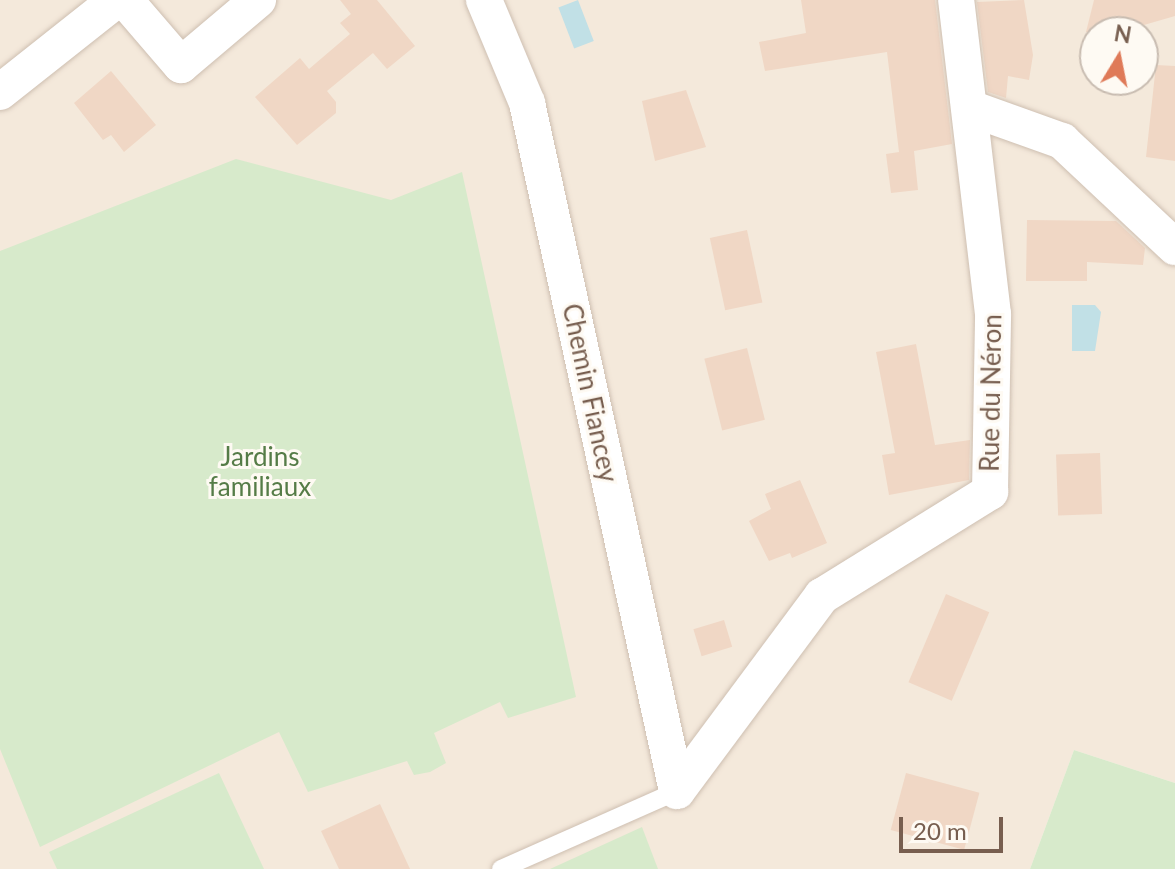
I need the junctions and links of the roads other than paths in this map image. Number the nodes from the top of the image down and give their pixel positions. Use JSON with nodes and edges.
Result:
{"nodes":[{"id":1,"x":116,"y":0,"type":"edge"},
{"id":2,"x":125,"y":0,"type":"edge"},
{"id":3,"x":258,"y":0,"type":"edge"},
{"id":4,"x":484,"y":0,"type":"edge"},
{"id":5,"x":956,"y":0,"type":"edge"},
{"id":6,"x":0,"y":92,"type":"edge"},
{"id":7,"x":970,"y":108,"type":"junction"},
{"id":8,"x":1175,"y":247,"type":"edge"},
{"id":9,"x":677,"y":791,"type":"junction"},
{"id":10,"x":501,"y":869,"type":"edge"}],
"edges":[{"from":1,"to":6,"type":"street"},
{"from":2,"to":3,"type":"street"},
{"from":4,"to":9,"type":"street","name":"Chemin Fiancey"},
{"from":5,"to":7,"type":"street","name":"Rue du Néron"},
{"from":7,"to":8,"type":"street"},
{"from":7,"to":9,"type":"street","name":"Rue du Néron"},
{"from":9,"to":10,"type":"lane"}]}
